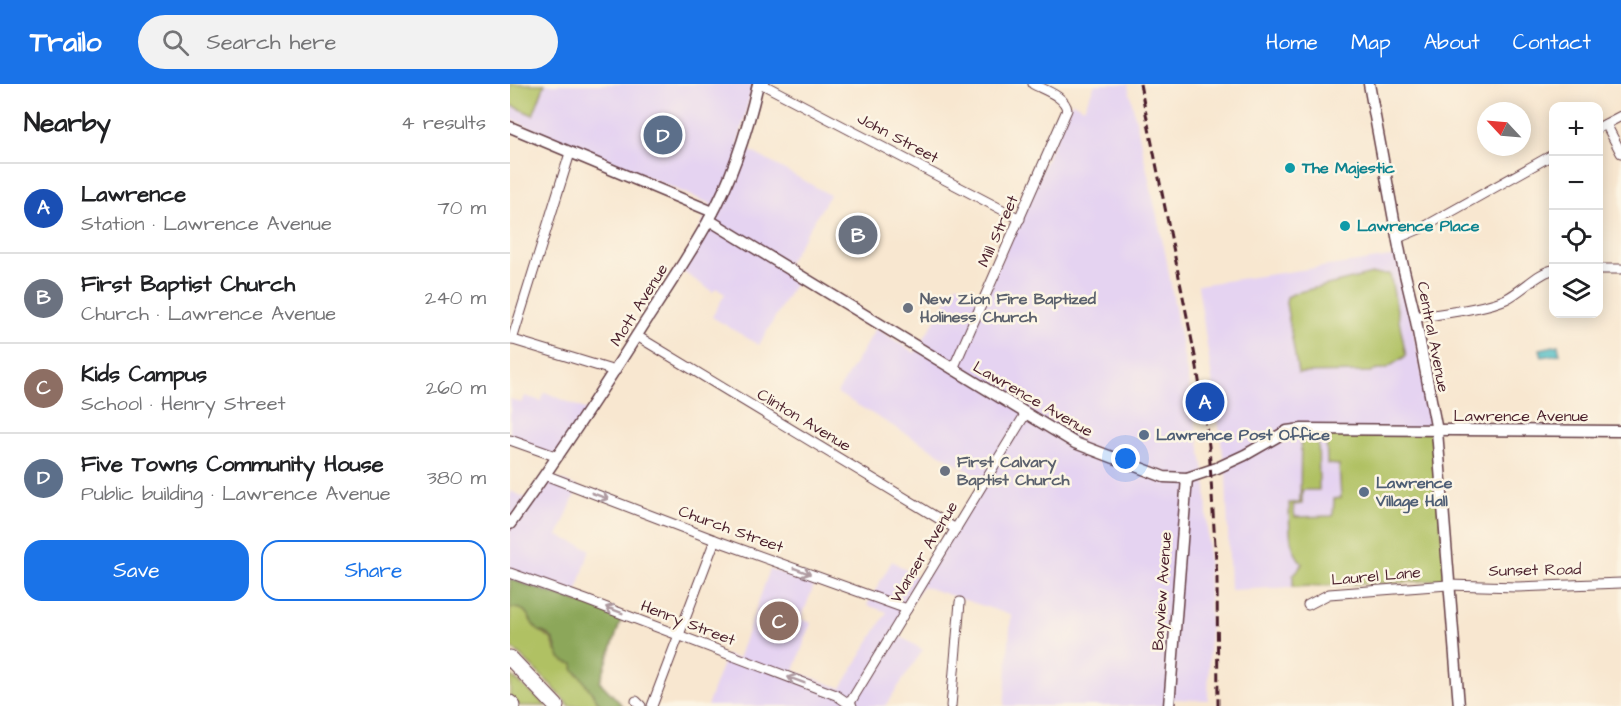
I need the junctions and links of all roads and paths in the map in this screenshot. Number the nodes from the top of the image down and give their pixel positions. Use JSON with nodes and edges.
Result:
{"nodes":[{"id":1,"x":760,"y":84,"type":"edge"},
{"id":2,"x":1033,"y":84,"type":"edge"},
{"id":3,"x":1369,"y":84,"type":"edge"},
{"id":4,"x":1621,"y":116,"type":"edge"},
{"id":5,"x":1603,"y":125,"type":"edge"},
{"id":6,"x":510,"y":127,"type":"edge"},
{"id":7,"x":1603,"y":127,"type":"edge"},
{"id":8,"x":570,"y":153,"type":"junction"},
{"id":9,"x":1621,"y":153,"type":"edge"},
{"id":10,"x":1550,"y":156,"type":"edge"},
{"id":11,"x":711,"y":216,"type":"junction"},
{"id":12,"x":1020,"y":219,"type":"junction"},
{"id":13,"x":1398,"y":238,"type":"junction"},
{"id":14,"x":1603,"y":269,"type":"edge"},
{"id":15,"x":1621,"y":269,"type":"edge"},
{"id":16,"x":1549,"y":270,"type":"edge"},
{"id":17,"x":1415,"y":316,"type":"junction"},
{"id":18,"x":637,"y":336,"type":"junction"},
{"id":19,"x":511,"y":340,"type":"edge"},
{"id":20,"x":953,"y":369,"type":"junction"},
{"id":21,"x":615,"y":371,"type":"junction"},
{"id":22,"x":1026,"y":413,"type":"junction"},
{"id":23,"x":1437,"y":431,"type":"junction"},
{"id":24,"x":1621,"y":431,"type":"edge"},
{"id":25,"x":510,"y":440,"type":"edge"},
{"id":26,"x":558,"y":457,"type":"junction"},
{"id":27,"x":545,"y":475,"type":"junction"},
{"id":28,"x":1187,"y":478,"type":"junction"},
{"id":29,"x":510,"y":524,"type":"edge"},
{"id":30,"x":956,"y":529,"type":"junction"},
{"id":31,"x":715,"y":540,"type":"junction"},
{"id":32,"x":510,"y":573,"type":"edge"},
{"id":33,"x":1621,"y":583,"type":"edge"},
{"id":34,"x":1449,"y":585,"type":"junction"},
{"id":35,"x":960,"y":602,"type":"dead end"},
{"id":36,"x":1308,"y":605,"type":"dead end"},
{"id":37,"x":907,"y":609,"type":"junction"},
{"id":38,"x":679,"y":636,"type":"junction"},
{"id":39,"x":510,"y":658,"type":"edge"},
{"id":40,"x":850,"y":705,"type":"edge"},
{"id":41,"x":556,"y":706,"type":"edge"},
{"id":42,"x":652,"y":706,"type":"edge"},
{"id":43,"x":951,"y":706,"type":"edge"},
{"id":44,"x":1169,"y":706,"type":"edge"},
{"id":45,"x":1459,"y":706,"type":"edge"}],
"edges":[{"from":1,"to":11,"type":"street","name":"Mott Avenue"},
{"from":1,"to":12,"type":"street","name":"John Street"},
{"from":2,"to":12,"type":"street","name":"Mill Street"},
{"from":3,"to":13,"type":"street","name":"Central Avenue"},
{"from":4,"to":5,"type":"street"},
{"from":6,"to":8,"type":"street","name":"Lawrence Avenue"},
{"from":7,"to":9,"type":"street"},
{"from":8,"to":11,"type":"street","name":"Lawrence Avenue"},
{"from":8,"to":19,"type":"street"},
{"from":10,"to":13,"type":"street"},
{"from":11,"to":18,"type":"street","name":"Mott Avenue"},
{"from":11,"to":20,"type":"street","name":"Lawrence Avenue"},
{"from":12,"to":20,"type":"street","name":"Mill Street"},
{"from":13,"to":17,"type":"street","name":"Central Avenue"},
{"from":14,"to":15,"type":"street"},
{"from":16,"to":17,"type":"street"},
{"from":17,"to":23,"type":"street","name":"Central Avenue"},
{"from":18,"to":21,"type":"street","name":"Mott Avenue"},
{"from":18,"to":30,"type":"street","name":"Clinton Avenue"},
{"from":19,"to":21,"type":"street"},
{"from":20,"to":22,"type":"street","name":"Lawrence Avenue"},
{"from":21,"to":26,"type":"street","name":"Mott Avenue"},
{"from":22,"to":28,"type":"street","name":"Lawrence Avenue"},
{"from":22,"to":30,"type":"street","name":"Wanser Avenue"},
{"from":23,"to":24,"type":"street","name":"Lawrence Avenue"},
{"from":23,"to":28,"type":"street","name":"Lawrence Avenue"},
{"from":23,"to":34,"type":"street","name":"Central Avenue"},
{"from":25,"to":26,"type":"street"},
{"from":26,"to":27,"type":"street","name":"Mott Avenue"},
{"from":27,"to":29,"type":"street","name":"Mott Avenue"},
{"from":27,"to":31,"type":"street","name":"Church Street","one_way":true},
{"from":28,"to":44,"type":"street","name":"Bayview Avenue"},
{"from":30,"to":37,"type":"street","name":"Wanser Avenue"},
{"from":31,"to":37,"type":"street","name":"Church Street","one_way":true},
{"from":31,"to":38,"type":"street"},
{"from":38,"to":32,"type":"street","name":"Henry Street","one_way":true},
{"from":33,"to":34,"type":"street","name":"Sunset Road"},
{"from":34,"to":36,"type":"street","name":"Laurel Lane"},
{"from":34,"to":45,"type":"street","name":"Central Avenue"},
{"from":35,"to":43,"type":"street"},
{"from":37,"to":40,"type":"street","name":"Wanser Avenue"},
{"from":40,"to":38,"type":"street","name":"Henry Street","one_way":true},
{"from":38,"to":42,"type":"street"},
{"from":39,"to":41,"type":"highway"}]}
